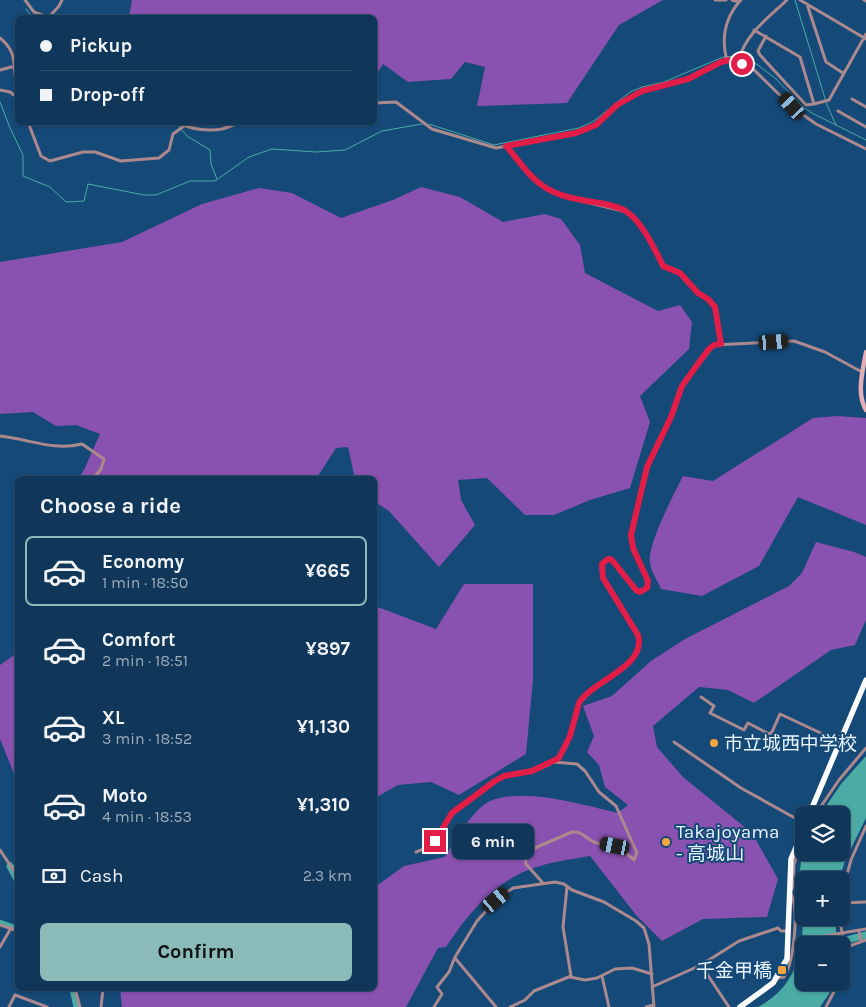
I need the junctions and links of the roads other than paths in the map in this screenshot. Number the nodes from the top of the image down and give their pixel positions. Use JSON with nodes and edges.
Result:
{"nodes":[{"id":1,"x":25,"y":0,"type":"edge"},
{"id":2,"x":62,"y":0,"type":"edge"},
{"id":3,"x":715,"y":0,"type":"edge"},
{"id":4,"x":726,"y":0,"type":"edge"},
{"id":5,"x":732,"y":0,"type":"edge"},
{"id":6,"x":787,"y":0,"type":"edge"},
{"id":7,"x":802,"y":0,"type":"edge"},
{"id":8,"x":740,"y":1,"type":"edge"},
{"id":9,"x":807,"y":4,"type":"junction"},
{"id":10,"x":43,"y":15,"type":"edge"},
{"id":11,"x":51,"y":15,"type":"edge"},
{"id":12,"x":754,"y":30,"type":"junction"},
{"id":13,"x":866,"y":34,"type":"edge"},
{"id":14,"x":766,"y":36,"type":"junction"},
{"id":15,"x":0,"y":38,"type":"edge"},
{"id":16,"x":865,"y":39,"type":"edge"},
{"id":17,"x":15,"y":59,"type":"edge"},
{"id":18,"x":727,"y":61,"type":"junction"},
{"id":19,"x":738,"y":62,"type":"junction"},
{"id":20,"x":15,"y":64,"type":"edge"},
{"id":21,"x":0,"y":70,"type":"edge"},
{"id":22,"x":843,"y":73,"type":"junction"},
{"id":23,"x":0,"y":90,"type":"edge"},
{"id":24,"x":15,"y":96,"type":"edge"},
{"id":25,"x":852,"y":99,"type":"dead end"},
{"id":26,"x":377,"y":103,"type":"edge"},
{"id":27,"x":814,"y":104,"type":"junction"},
{"id":28,"x":866,"y":107,"type":"edge"},
{"id":29,"x":838,"y":111,"type":"dead end"},
{"id":30,"x":29,"y":125,"type":"edge"},
{"id":31,"x":234,"y":125,"type":"edge"},
{"id":32,"x":184,"y":126,"type":"joint"},
{"id":33,"x":866,"y":126,"type":"edge"},
{"id":34,"x":506,"y":146,"type":"junction"},
{"id":35,"x":866,"y":149,"type":"edge"},
{"id":36,"x":721,"y":344,"type":"junction"},
{"id":37,"x":866,"y":352,"type":"edge"},
{"id":38,"x":863,"y":372,"type":"junction"},
{"id":39,"x":866,"y":410,"type":"edge"},
{"id":40,"x":0,"y":436,"type":"edge"},
{"id":41,"x":95,"y":476,"type":"edge"},
{"id":42,"x":866,"y":680,"type":"edge"},
{"id":43,"x":701,"y":697,"type":"dead end"},
{"id":44,"x":674,"y":742,"type":"dead end"},
{"id":45,"x":840,"y":742,"type":"junction"},
{"id":46,"x":866,"y":748,"type":"edge"},
{"id":47,"x":553,"y":762,"type":"junction"},
{"id":48,"x":813,"y":806,"type":"edge"},
{"id":49,"x":821,"y":806,"type":"edge"},
{"id":50,"x":795,"y":818,"type":"edge"},
{"id":51,"x":866,"y":826,"type":"edge"},
{"id":52,"x":0,"y":850,"type":"edge"},
{"id":53,"x":795,"y":850,"type":"edge"},
{"id":54,"x":416,"y":852,"type":"dead end"},
{"id":55,"x":795,"y":861,"type":"edge"},
{"id":56,"x":848,"y":871,"type":"edge"},
{"id":57,"x":15,"y":872,"type":"edge"},
{"id":58,"x":542,"y":882,"type":"junction"},
{"id":59,"x":567,"y":887,"type":"junction"},
{"id":60,"x":790,"y":892,"type":"junction"},
{"id":61,"x":866,"y":902,"type":"edge"},
{"id":62,"x":850,"y":903,"type":"edge"},
{"id":63,"x":0,"y":925,"type":"edge"},
{"id":64,"x":840,"y":926,"type":"edge"},
{"id":65,"x":11,"y":928,"type":"junction"},
{"id":66,"x":866,"y":929,"type":"edge"},
{"id":67,"x":15,"y":930,"type":"edge"},
{"id":68,"x":859,"y":930,"type":"junction"},
{"id":69,"x":789,"y":931,"type":"junction"},
{"id":70,"x":841,"y":935,"type":"junction"},
{"id":71,"x":796,"y":936,"type":"edge"},
{"id":72,"x":834,"y":936,"type":"edge"},
{"id":73,"x":866,"y":940,"type":"edge"},
{"id":74,"x":861,"y":941,"type":"junction"},
{"id":75,"x":795,"y":945,"type":"edge"},
{"id":76,"x":850,"y":945,"type":"edge"},
{"id":77,"x":0,"y":947,"type":"edge"},
{"id":78,"x":455,"y":957,"type":"junction"},
{"id":79,"x":701,"y":965,"type":"junction"},
{"id":80,"x":652,"y":974,"type":"junction"},
{"id":81,"x":602,"y":976,"type":"junction"},
{"id":82,"x":570,"y":977,"type":"junction"},
{"id":83,"x":777,"y":978,"type":"junction"},
{"id":84,"x":652,"y":987,"type":"junction"},
{"id":85,"x":76,"y":991,"type":"edge"},
{"id":86,"x":102,"y":991,"type":"edge"},
{"id":87,"x":834,"y":991,"type":"edge"},
{"id":88,"x":654,"y":1006,"type":"edge"},
{"id":89,"x":9,"y":1007,"type":"edge"},
{"id":90,"x":47,"y":1007,"type":"edge"},
{"id":91,"x":80,"y":1007,"type":"edge"},
{"id":92,"x":101,"y":1007,"type":"edge"},
{"id":93,"x":434,"y":1007,"type":"edge"},
{"id":94,"x":496,"y":1007,"type":"edge"},
{"id":95,"x":510,"y":1007,"type":"edge"},
{"id":96,"x":609,"y":1007,"type":"edge"},
{"id":97,"x":646,"y":1007,"type":"edge"},
{"id":98,"x":729,"y":1007,"type":"edge"},
{"id":99,"x":740,"y":1007,"type":"edge"},
{"id":100,"x":826,"y":1007,"type":"edge"}],
"edges":[{"from":1,"to":10,"type":"street"},
{"from":2,"to":11,"type":"street"},
{"from":3,"to":4,"type":"street"},
{"from":5,"to":8,"type":"street"},
{"from":6,"to":12,"type":"street"},
{"from":7,"to":9,"type":"street"},
{"from":8,"to":18,"type":"street"},
{"from":9,"to":16,"type":"street"},
{"from":9,"to":22,"type":"street"},
{"from":12,"to":14,"type":"street"},
{"from":12,"to":19,"type":"street"},
{"from":13,"to":16,"type":"street"},
{"from":14,"to":27,"type":"street"},
{"from":14,"to":27,"type":"street"},
{"from":15,"to":17,"type":"street"},
{"from":16,"to":22,"type":"street"},
{"from":18,"to":19,"type":"street"},
{"from":18,"to":34,"type":"street"},
{"from":19,"to":35,"type":"street"},
{"from":20,"to":21,"type":"street"},
{"from":22,"to":27,"type":"street"},
{"from":23,"to":24,"type":"street"},
{"from":25,"to":28,"type":"street"},
{"from":26,"to":34,"type":"street"},
{"from":29,"to":33,"type":"street"},
{"from":30,"to":32,"type":"street"},
{"from":31,"to":32,"type":"street"},
{"from":34,"to":36,"type":"street"},
{"from":36,"to":38,"type":"street"},
{"from":36,"to":47,"type":"street"},
{"from":37,"to":38,"type":"street"},
{"from":38,"to":39,"type":"street"},
{"from":40,"to":41,"type":"street"},
{"from":42,"to":45,"type":"highway"},
{"from":43,"to":45,"type":"street"},
{"from":44,"to":50,"type":"street"},
{"from":45,"to":48,"type":"highway"},
{"from":46,"to":49,"type":"street"},
{"from":47,"to":54,"type":"street"},
{"from":47,"to":58,"type":"street"},
{"from":51,"to":56,"type":"street"},
{"from":52,"to":57,"type":"street"},
{"from":53,"to":60,"type":"highway"},
{"from":55,"to":60,"type":"street"},
{"from":58,"to":59,"type":"street"},
{"from":58,"to":78,"type":"street"},
{"from":59,"to":80,"type":"street"},
{"from":59,"to":82,"type":"street"},
{"from":60,"to":69,"type":"highway"},
{"from":60,"to":71,"type":"street"},
{"from":61,"to":62,"type":"street"},
{"from":63,"to":65,"type":"street"},
{"from":64,"to":70,"type":"street"},
{"from":65,"to":67,"type":"street"},
{"from":65,"to":77,"type":"street"},
{"from":66,"to":68,"type":"street"},
{"from":68,"to":70,"type":"street"},
{"from":68,"to":74,"type":"street"},
{"from":69,"to":79,"type":"street"},
{"from":69,"to":83,"type":"highway"},
{"from":70,"to":72,"type":"street"},
{"from":73,"to":74,"type":"street"},
{"from":74,"to":76,"type":"street"},
{"from":75,"to":83,"type":"street"},
{"from":78,"to":93,"type":"street"},
{"from":78,"to":94,"type":"street"},
{"from":79,"to":84,"type":"street"},
{"from":79,"to":98,"type":"street"},
{"from":80,"to":81,"type":"street"},
{"from":80,"to":84,"type":"street"},
{"from":81,"to":82,"type":"street"},
{"from":81,"to":96,"type":"street"},
{"from":82,"to":95,"type":"street"},
{"from":83,"to":99,"type":"highway"},
{"from":84,"to":88,"type":"street"},
{"from":85,"to":91,"type":"street"},
{"from":86,"to":92,"type":"street"},
{"from":87,"to":100,"type":"street"},
{"from":88,"to":97,"type":"street"},
{"from":89,"to":90,"type":"street"}]}
